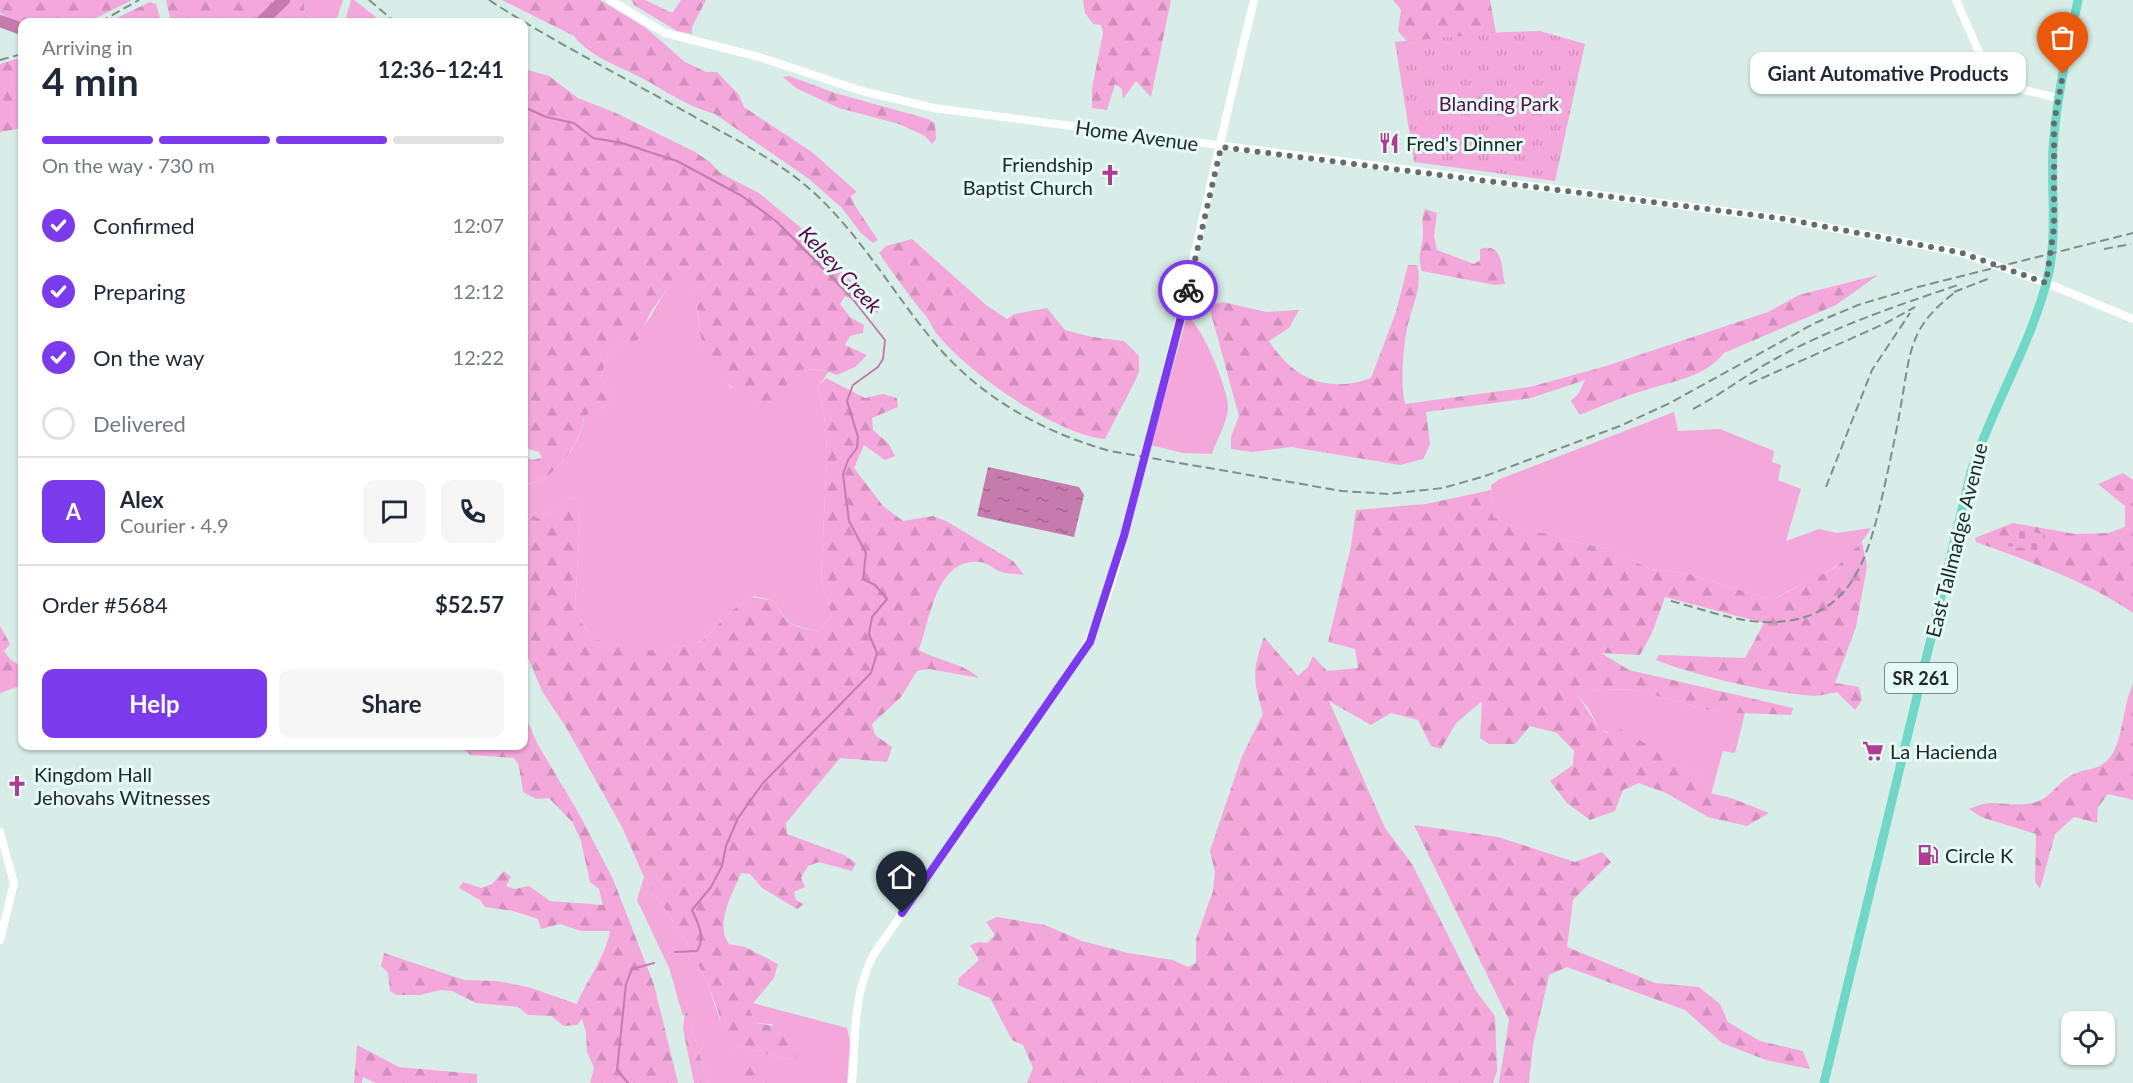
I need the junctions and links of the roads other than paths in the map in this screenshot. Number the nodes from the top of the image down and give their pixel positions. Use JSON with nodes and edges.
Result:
{"nodes":[{"id":1,"x":610,"y":0,"type":"edge"},
{"id":2,"x":1254,"y":0,"type":"edge"},
{"id":3,"x":1956,"y":0,"type":"edge"},
{"id":4,"x":2078,"y":0,"type":"edge"},
{"id":5,"x":2058,"y":98,"type":"junction"},
{"id":6,"x":1221,"y":147,"type":"junction"},
{"id":7,"x":2046,"y":283,"type":"junction"},
{"id":8,"x":2133,"y":319,"type":"edge"},
{"id":9,"x":0,"y":832,"type":"edge"},
{"id":10,"x":0,"y":940,"type":"edge"},
{"id":11,"x":852,"y":1083,"type":"edge"},
{"id":12,"x":1824,"y":1083,"type":"edge"}],
"edges":[{"from":1,"to":6,"type":"street","name":"Home Avenue"},
{"from":2,"to":6,"type":"street"},
{"from":3,"to":5,"type":"street"},
{"from":4,"to":5,"type":"main road","name":"East Tallmadge Avenue","number":"SR 261"},
{"from":5,"to":7,"type":"main road","name":"East Tallmadge Avenue","number":"SR 261"},
{"from":6,"to":7,"type":"street","name":"Home Avenue"},
{"from":6,"to":11,"type":"street"},
{"from":7,"to":8,"type":"street","name":"Home Avenue"},
{"from":7,"to":12,"type":"main road","name":"East Tallmadge Avenue","number":"SR 261"},
{"from":9,"to":10,"type":"street"}]}
